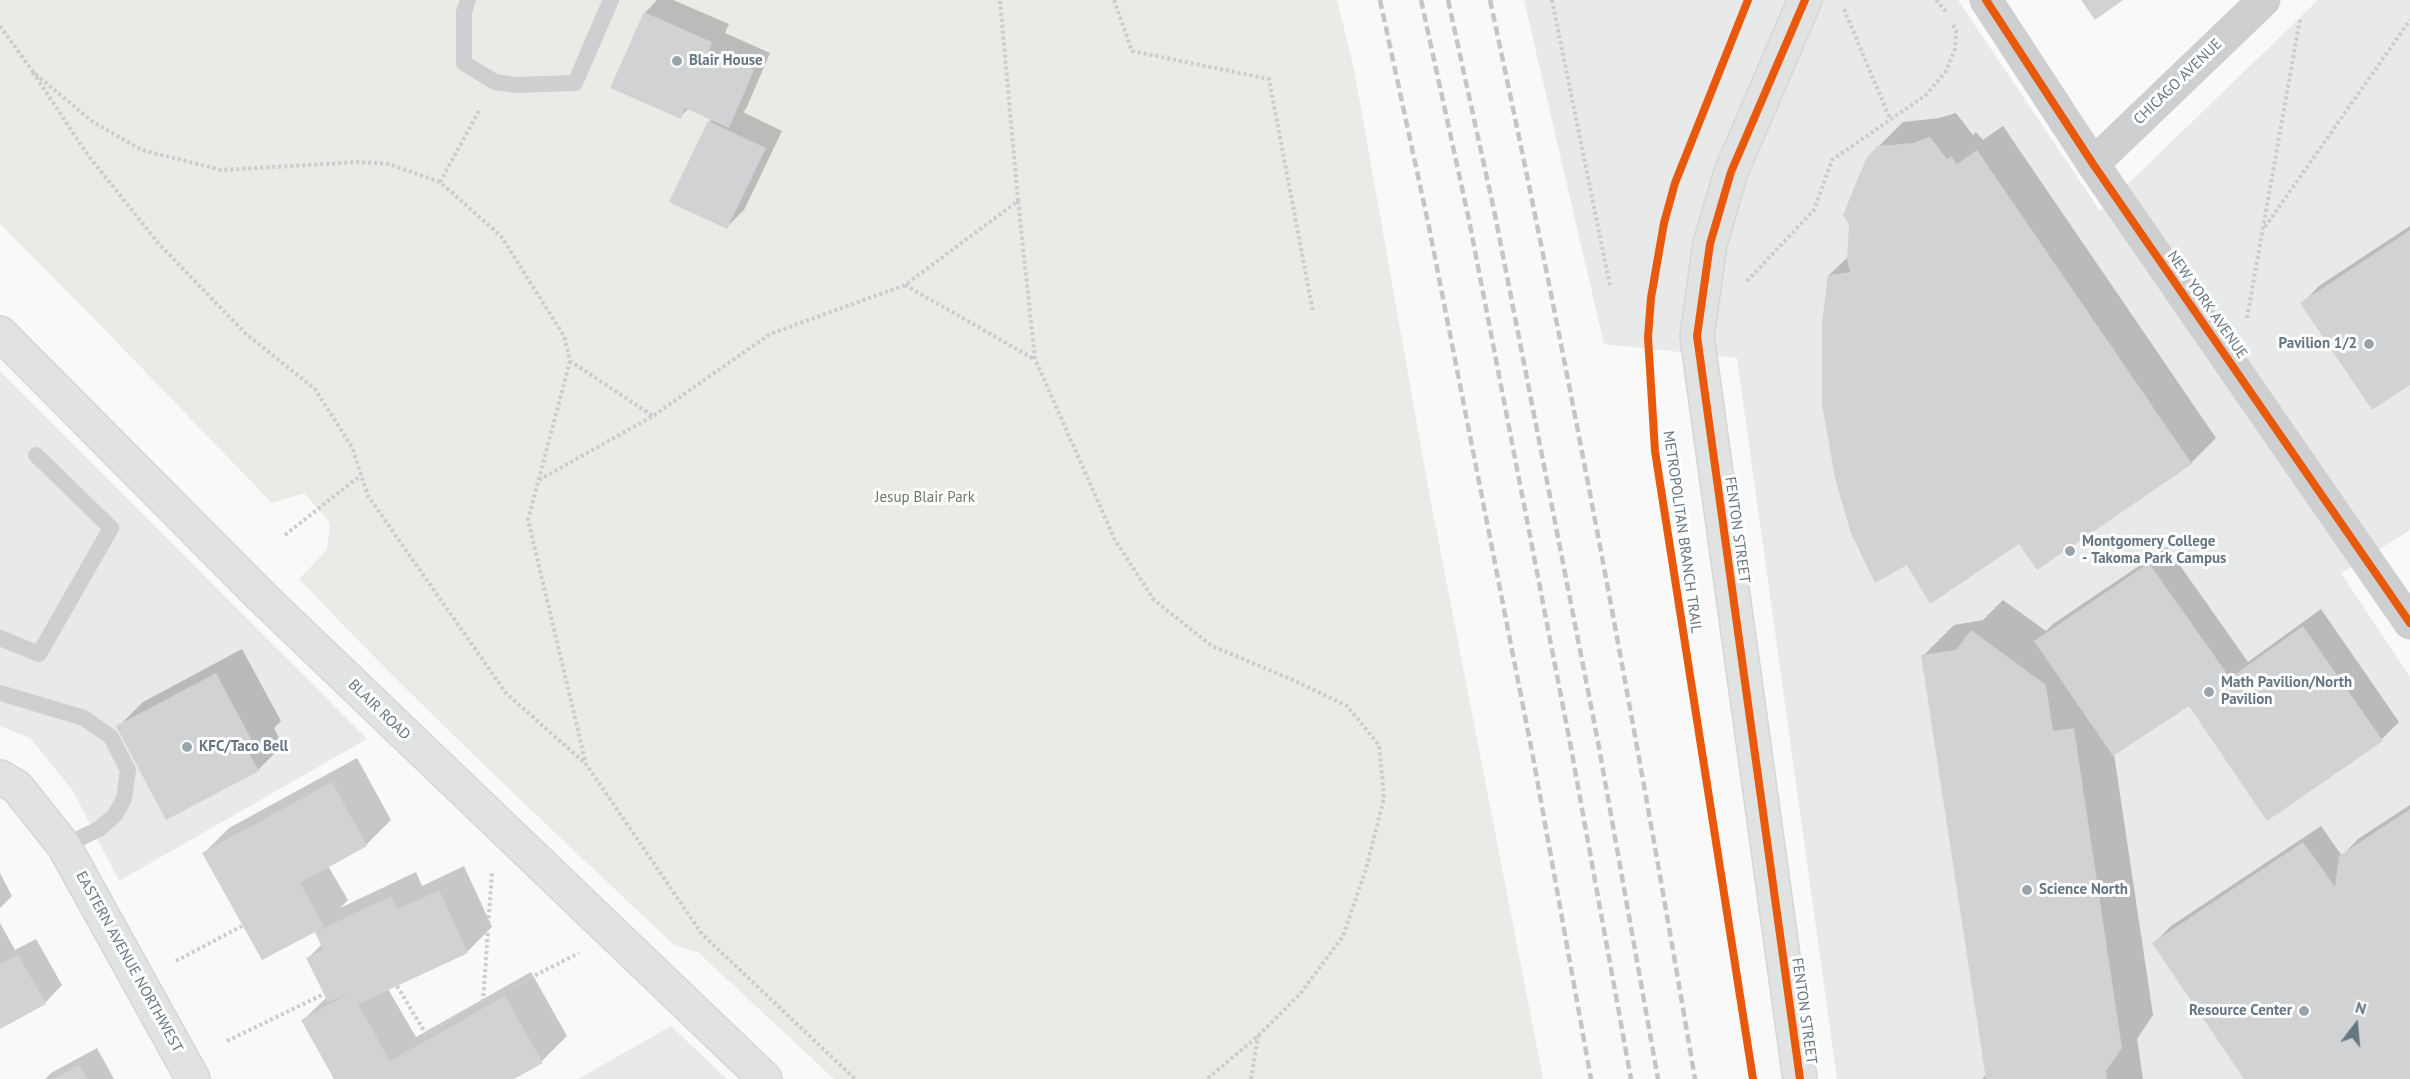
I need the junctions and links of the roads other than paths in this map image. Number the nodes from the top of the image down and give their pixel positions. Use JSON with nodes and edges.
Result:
{"nodes":[{"id":1,"x":468,"y":0,"type":"edge"},
{"id":2,"x":611,"y":0,"type":"edge"},
{"id":3,"x":1805,"y":0,"type":"edge"},
{"id":4,"x":1986,"y":0,"type":"edge"},
{"id":5,"x":2264,"y":0,"type":"edge"},
{"id":6,"x":2093,"y":164,"type":"junction"},
{"id":7,"x":0,"y":333,"type":"edge"},
{"id":8,"x":36,"y":455,"type":"dead end"},
{"id":9,"x":2410,"y":623,"type":"edge"},
{"id":10,"x":0,"y":638,"type":"edge"},
{"id":11,"x":0,"y":693,"type":"edge"},
{"id":12,"x":0,"y":777,"type":"edge"},
{"id":13,"x":64,"y":846,"type":"junction"},
{"id":14,"x":193,"y":1079,"type":"edge"},
{"id":15,"x":765,"y":1079,"type":"edge"},
{"id":16,"x":1800,"y":1079,"type":"edge"}],
"edges":[{"from":1,"to":2,"type":"lane"},
{"from":3,"to":16,"type":"street","name":"FENTON STREET"},
{"from":4,"to":6,"type":"street","name":"NEW YORK AVENUE"},
{"from":5,"to":6,"type":"street","name":"CHICAGO AVENUE"},
{"from":6,"to":9,"type":"street","name":"NEW YORK AVENUE"},
{"from":7,"to":15,"type":"street","name":"BLAIR ROAD"},
{"from":8,"to":10,"type":"lane"},
{"from":11,"to":13,"type":"lane"},
{"from":12,"to":13,"type":"street","name":"EASTERN AVENUE NORTHWEST"},
{"from":13,"to":14,"type":"street","name":"EASTERN AVENUE NORTHWEST"}]}
